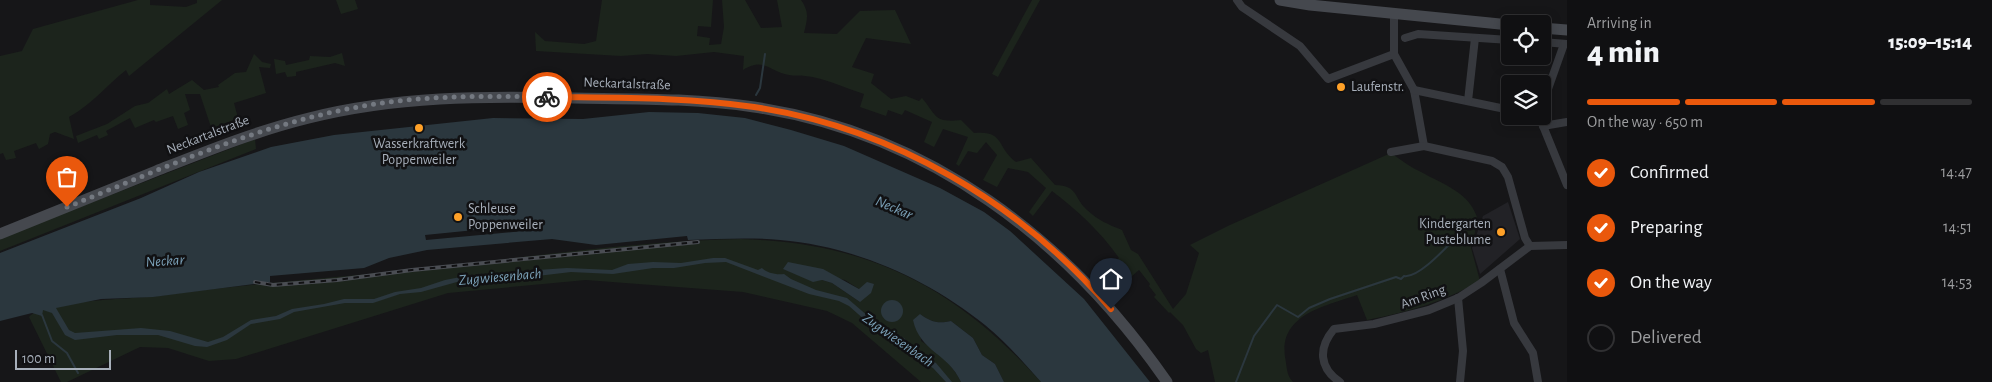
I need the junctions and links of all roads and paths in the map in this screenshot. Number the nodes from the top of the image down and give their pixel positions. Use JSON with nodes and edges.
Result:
{"nodes":[{"id":1,"x":1237,"y":0,"type":"edge"},
{"id":2,"x":1281,"y":0,"type":"edge"},
{"id":3,"x":1394,"y":14,"type":"junction"},
{"id":4,"x":1501,"y":24,"type":"edge"},
{"id":5,"x":1551,"y":29,"type":"edge"},
{"id":6,"x":1567,"y":30,"type":"edge"},
{"id":7,"x":1405,"y":38,"type":"dead end"},
{"id":8,"x":1475,"y":38,"type":"junction"},
{"id":9,"x":1501,"y":39,"type":"edge"},
{"id":10,"x":1551,"y":43,"type":"edge"},
{"id":11,"x":1565,"y":44,"type":"edge"},
{"id":12,"x":1394,"y":54,"type":"junction"},
{"id":13,"x":1551,"y":82,"type":"edge"},
{"id":14,"x":1414,"y":90,"type":"junction"},
{"id":15,"x":1468,"y":101,"type":"junction"},
{"id":16,"x":1501,"y":108,"type":"edge"},
{"id":17,"x":1567,"y":122,"type":"edge"},
{"id":18,"x":1543,"y":126,"type":"joint"},
{"id":19,"x":1424,"y":146,"type":"junction"},
{"id":20,"x":1391,"y":152,"type":"dead end"},
{"id":21,"x":1567,"y":185,"type":"edge"},
{"id":22,"x":0,"y":234,"type":"edge"},
{"id":23,"x":1567,"y":245,"type":"edge"},
{"id":24,"x":1530,"y":246,"type":"junction"},
{"id":25,"x":1500,"y":269,"type":"junction"},
{"id":26,"x":1458,"y":298,"type":"junction"},
{"id":27,"x":1167,"y":382,"type":"edge"},
{"id":28,"x":1340,"y":382,"type":"edge"},
{"id":29,"x":1460,"y":382,"type":"edge"},
{"id":30,"x":1538,"y":382,"type":"edge"}],
"edges":[{"from":1,"to":12,"type":"street"},
{"from":2,"to":3,"type":"main road"},
{"from":3,"to":4,"type":"main road"},
{"from":3,"to":12,"type":"street"},
{"from":5,"to":6,"type":"main road"},
{"from":7,"to":8,"type":"street"},
{"from":8,"to":9,"type":"street"},
{"from":8,"to":15,"type":"street"},
{"from":10,"to":11,"type":"street"},
{"from":11,"to":13,"type":"street"},
{"from":12,"to":14,"type":"street"},
{"from":14,"to":15,"type":"street"},
{"from":14,"to":19,"type":"street"},
{"from":15,"to":16,"type":"street"},
{"from":17,"to":18,"type":"street"},
{"from":18,"to":21,"type":"street"},
{"from":19,"to":20,"type":"street"},
{"from":19,"to":24,"type":"street"},
{"from":22,"to":27,"type":"main road","name":"Neckartalstraße"},
{"from":23,"to":24,"type":"street"},
{"from":24,"to":25,"type":"street","name":"Am Ring"},
{"from":25,"to":26,"type":"street","name":"Am Ring"},
{"from":25,"to":30,"type":"street"},
{"from":26,"to":28,"type":"street","name":"Am Ring"},
{"from":26,"to":29,"type":"street"}]}
